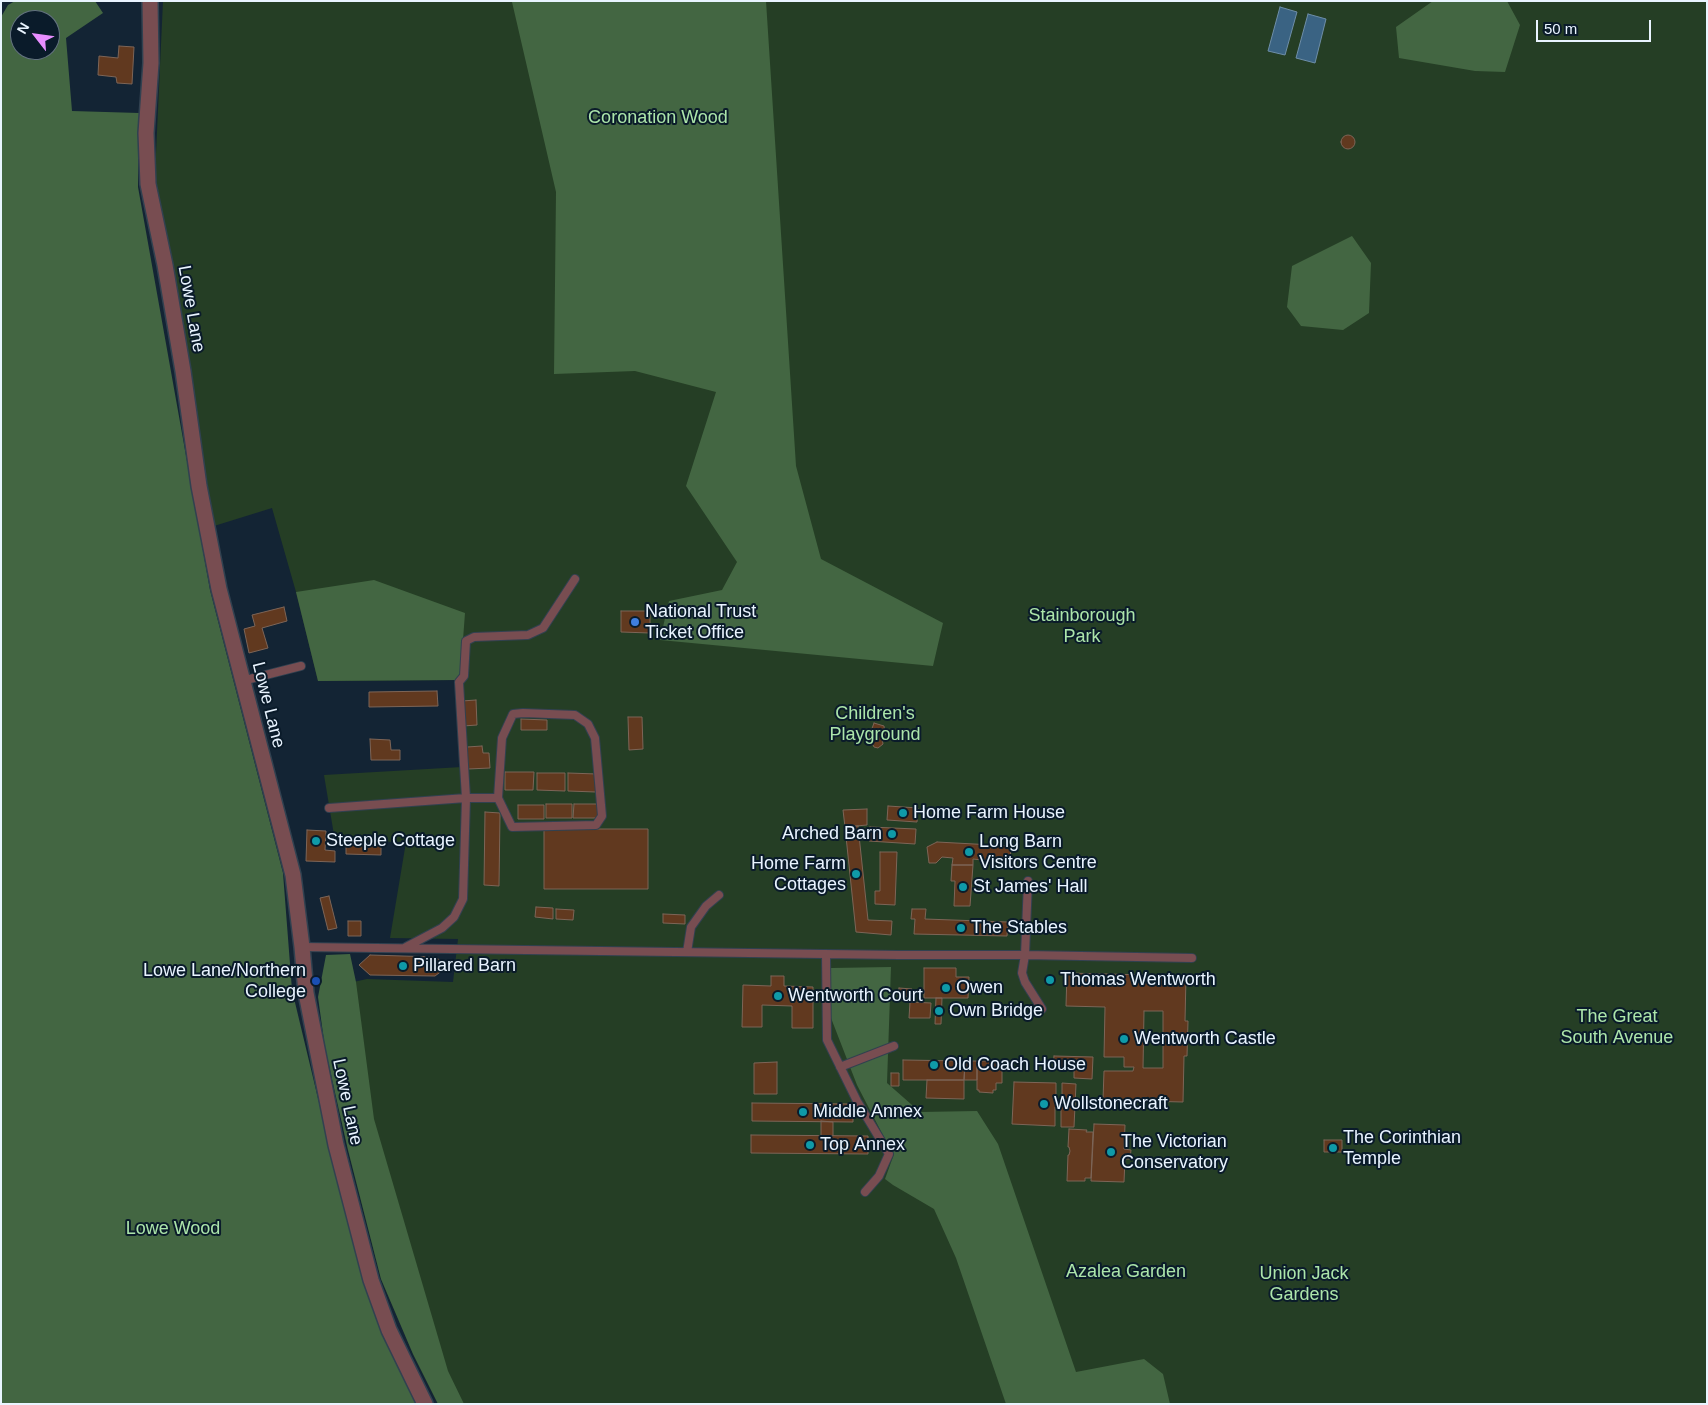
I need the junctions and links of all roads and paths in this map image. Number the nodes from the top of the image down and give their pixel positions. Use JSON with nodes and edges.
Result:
{"nodes":[{"id":1,"x":150,"y":1,"type":"edge"},
{"id":2,"x":576,"y":579,"type":"dead end"},
{"id":3,"x":301,"y":666,"type":"dead end"},
{"id":4,"x":242,"y":681,"type":"junction"},
{"id":5,"x":466,"y":798,"type":"junction"},
{"id":6,"x":498,"y":798,"type":"junction"},
{"id":7,"x":329,"y":808,"type":"dead end"},
{"id":8,"x":1028,"y":881,"type":"dead end"},
{"id":9,"x":719,"y":895,"type":"dead end"},
{"id":10,"x":302,"y":947,"type":"junction"},
{"id":11,"x":405,"y":948,"type":"junction"},
{"id":12,"x":687,"y":952,"type":"junction"},
{"id":13,"x":826,"y":954,"type":"junction"},
{"id":14,"x":1025,"y":955,"type":"junction"},
{"id":15,"x":1192,"y":958,"type":"dead end"},
{"id":16,"x":1042,"y":1008,"type":"dead end"},
{"id":17,"x":894,"y":1046,"type":"dead end"},
{"id":18,"x":840,"y":1066,"type":"junction"},
{"id":19,"x":865,"y":1192,"type":"dead end"},
{"id":20,"x":425,"y":1404,"type":"edge"}],
"edges":[{"from":1,"to":4,"type":"street","name":"Lowe Lane"},
{"from":2,"to":5,"type":"lane"},
{"from":3,"to":4,"type":"lane"},
{"from":4,"to":10,"type":"street","name":"Lowe Lane"},
{"from":5,"to":6,"type":"lane"},
{"from":5,"to":7,"type":"lane"},
{"from":5,"to":11,"type":"lane"},
{"from":6,"to":6,"type":"lane"},
{"from":8,"to":14,"type":"lane"},
{"from":9,"to":12,"type":"lane"},
{"from":10,"to":11,"type":"lane"},
{"from":10,"to":20,"type":"street","name":"Lowe Lane"},
{"from":11,"to":12,"type":"lane"},
{"from":12,"to":13,"type":"lane"},
{"from":13,"to":14,"type":"lane"},
{"from":13,"to":18,"type":"lane"},
{"from":14,"to":15,"type":"lane"},
{"from":14,"to":16,"type":"lane"},
{"from":17,"to":18,"type":"lane"},
{"from":18,"to":19,"type":"lane"}]}
